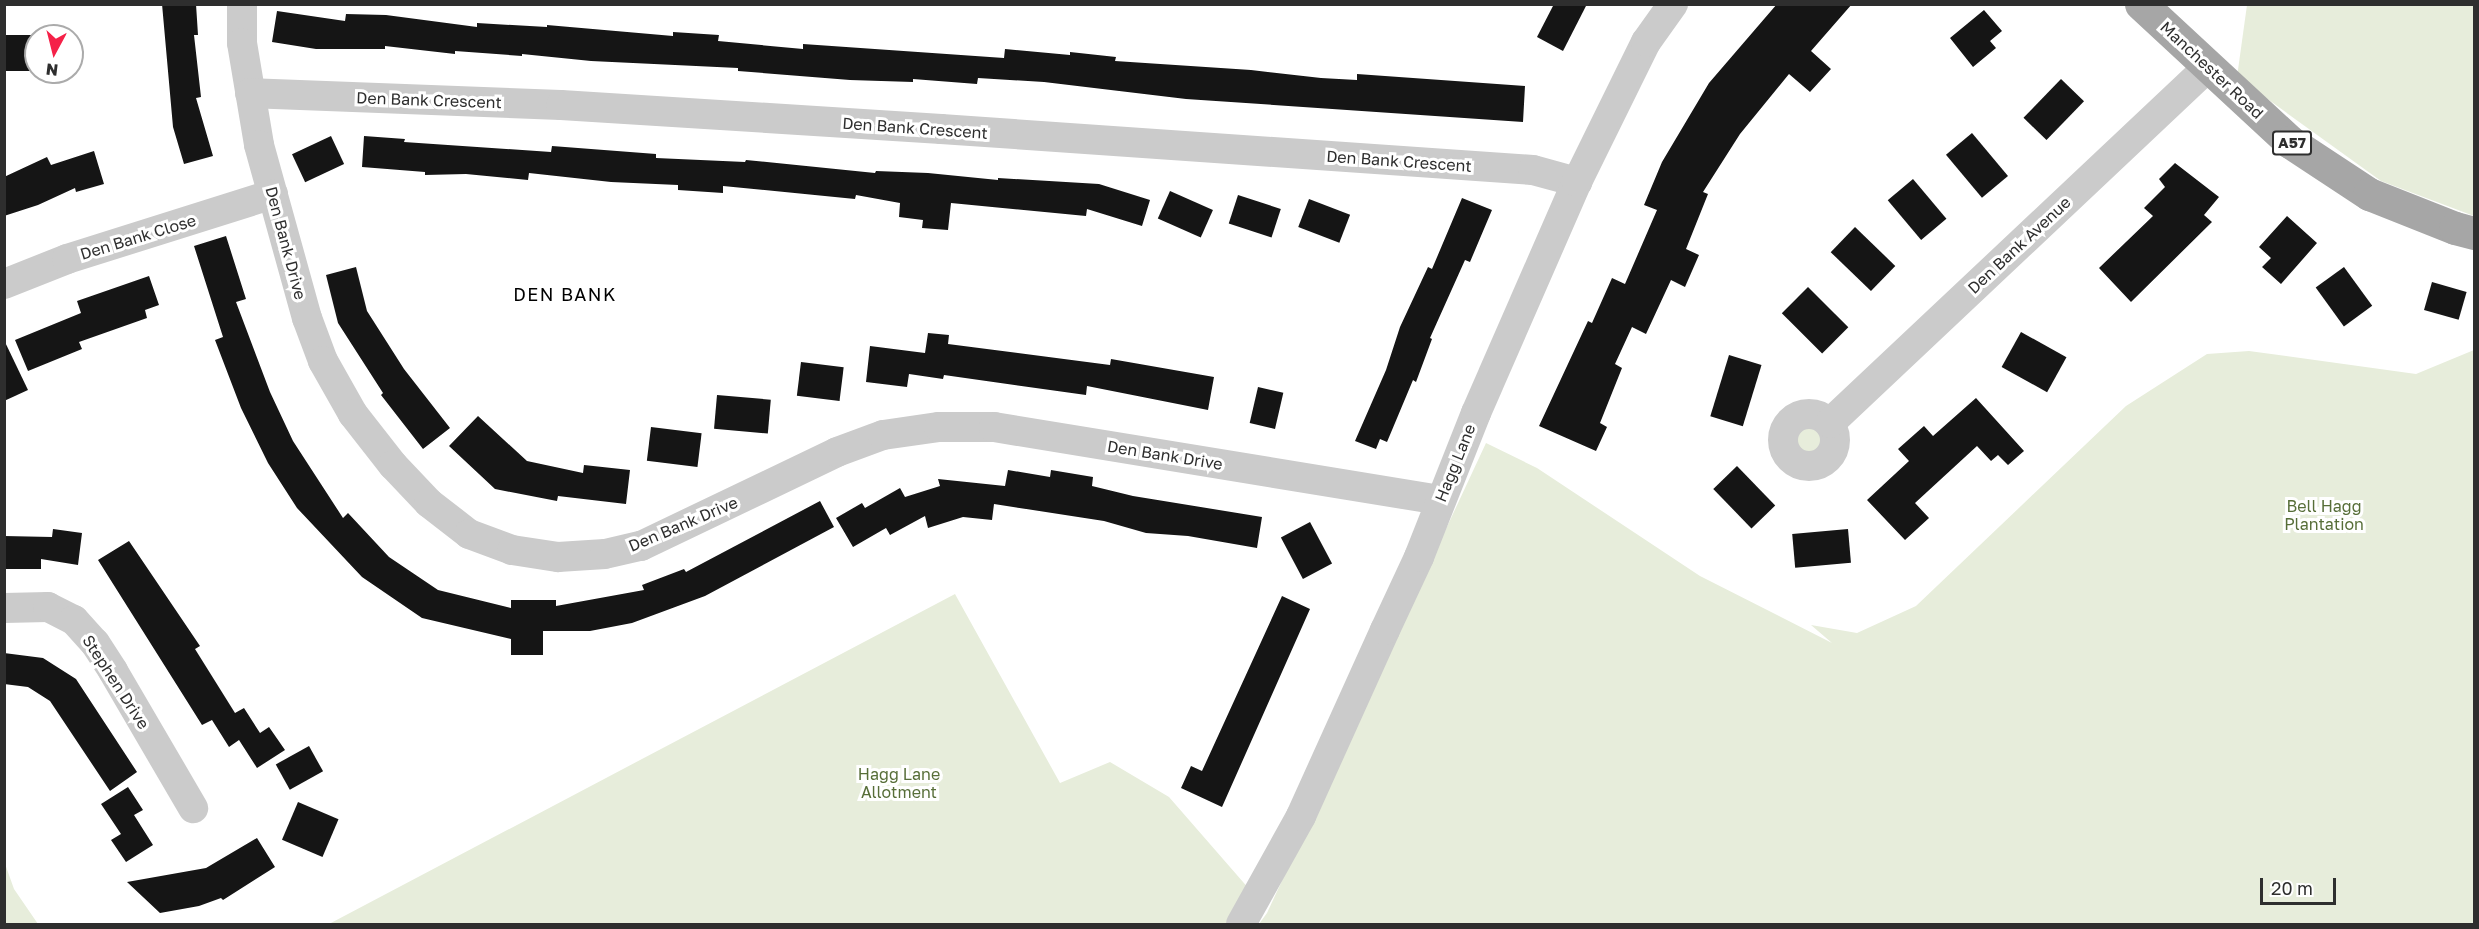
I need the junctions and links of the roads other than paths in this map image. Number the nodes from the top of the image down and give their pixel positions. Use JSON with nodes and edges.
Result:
{"nodes":[{"id":1,"x":242,"y":4,"type":"edge"},
{"id":2,"x":1673,"y":4,"type":"edge"},
{"id":3,"x":2141,"y":4,"type":"edge"},
{"id":4,"x":2208,"y":67,"type":"junction"},
{"id":5,"x":250,"y":93,"type":"junction"},
{"id":6,"x":1577,"y":183,"type":"junction"},
{"id":7,"x":273,"y":194,"type":"junction"},
{"id":8,"x":2475,"y":233,"type":"edge"},
{"id":9,"x":4,"y":284,"type":"edge"},
{"id":10,"x":1830,"y":423,"type":"dead end"},
{"id":11,"x":1440,"y":500,"type":"junction"},
{"id":12,"x":4,"y":608,"type":"edge"},
{"id":13,"x":193,"y":808,"type":"dead end"},
{"id":14,"x":1241,"y":924,"type":"edge"}],
"edges":[{"from":1,"to":5,"type":"street","name":"Den Bank Drive"},
{"from":2,"to":6,"type":"street","name":"Hagg Lane"},
{"from":3,"to":4,"type":"main road","name":"Manchester Road","number":"A57"},
{"from":4,"to":8,"type":"main road","name":"Manchester Road","number":"A57"},
{"from":4,"to":10,"type":"street","name":"Den Bank Avenue"},
{"from":5,"to":6,"type":"street","name":"Den Bank Crescent"},
{"from":5,"to":7,"type":"street","name":"Den Bank Drive"},
{"from":6,"to":11,"type":"street","name":"Hagg Lane"},
{"from":7,"to":9,"type":"street","name":"Den Bank Close"},
{"from":7,"to":11,"type":"street","name":"Den Bank Drive"},
{"from":11,"to":14,"type":"street","name":"Hagg Lane"},
{"from":12,"to":13,"type":"street","name":"Stephen Drive"}]}
